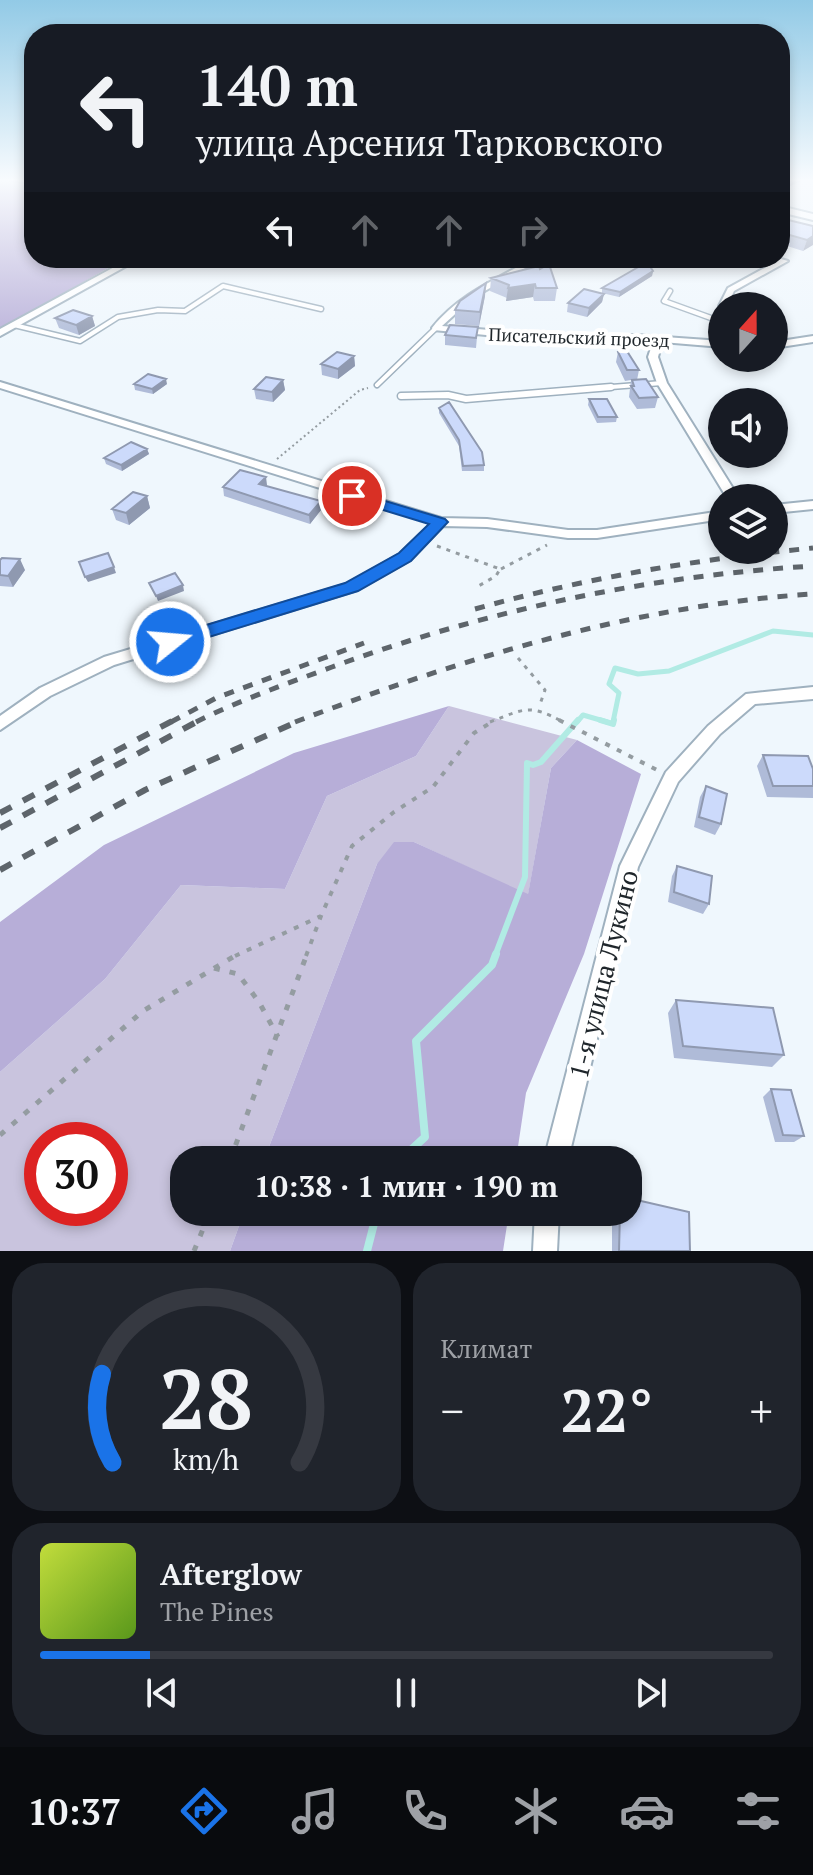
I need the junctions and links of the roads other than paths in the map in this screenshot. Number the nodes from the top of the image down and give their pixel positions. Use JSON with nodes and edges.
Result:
{"nodes":[{"id":1,"x":119,"y":268,"type":"edge"},
{"id":2,"x":518,"y":268,"type":"edge"},
{"id":3,"x":771,"y":268,"type":"edge"},
{"id":4,"x":670,"y":291,"type":"dead end"},
{"id":5,"x":730,"y":292,"type":"edge"},
{"id":6,"x":321,"y":309,"type":"dead end"},
{"id":7,"x":708,"y":317,"type":"edge"},
{"id":8,"x":14,"y":325,"type":"junction"},
{"id":9,"x":436,"y":328,"type":"junction"},
{"id":10,"x":0,"y":333,"type":"edge"},
{"id":11,"x":658,"y":339,"type":"junction"},
{"id":12,"x":813,"y":339,"type":"edge"},
{"id":13,"x":708,"y":343,"type":"edge"},
{"id":14,"x":788,"y":343,"type":"edge"},
{"id":15,"x":662,"y":383,"type":"junction"},
{"id":16,"x":0,"y":385,"type":"edge"},
{"id":17,"x":377,"y":385,"type":"road end"},
{"id":18,"x":401,"y":396,"type":"dead end"},
{"id":19,"x":724,"y":484,"type":"edge"},
{"id":20,"x":813,"y":505,"type":"edge"},
{"id":21,"x":788,"y":508,"type":"edge"},
{"id":22,"x":708,"y":517,"type":"edge"},
{"id":23,"x":440,"y":522,"type":"junction"},
{"id":24,"x":813,"y":693,"type":"edge"},
{"id":25,"x":0,"y":724,"type":"edge"},
{"id":26,"x":559,"y":1146,"type":"edge"},
{"id":27,"x":546,"y":1226,"type":"edge"},
{"id":28,"x":545,"y":1251,"type":"edge"}],
"edges":[{"from":1,"to":8,"type":"street"},
{"from":2,"to":9,"type":"street"},
{"from":3,"to":5,"type":"street"},
{"from":4,"to":7,"type":"lane"},
{"from":6,"to":8,"type":"lane"},
{"from":8,"to":10,"type":"street"},
{"from":9,"to":11,"type":"street","name":"Писательский проезд"},
{"from":9,"to":17,"type":"lane"},
{"from":11,"to":13,"type":"street","name":"Писательский проезд"},
{"from":11,"to":15,"type":"street"},
{"from":12,"to":14,"type":"street"},
{"from":15,"to":18,"type":"lane"},
{"from":15,"to":19,"type":"street"},
{"from":16,"to":23,"type":"street"},
{"from":20,"to":21,"type":"street"},
{"from":22,"to":23,"type":"street"},
{"from":23,"to":25,"type":"street"},
{"from":24,"to":26,"type":"street","name":"1-я улица Лукино"},
{"from":27,"to":28,"type":"street"}]}
